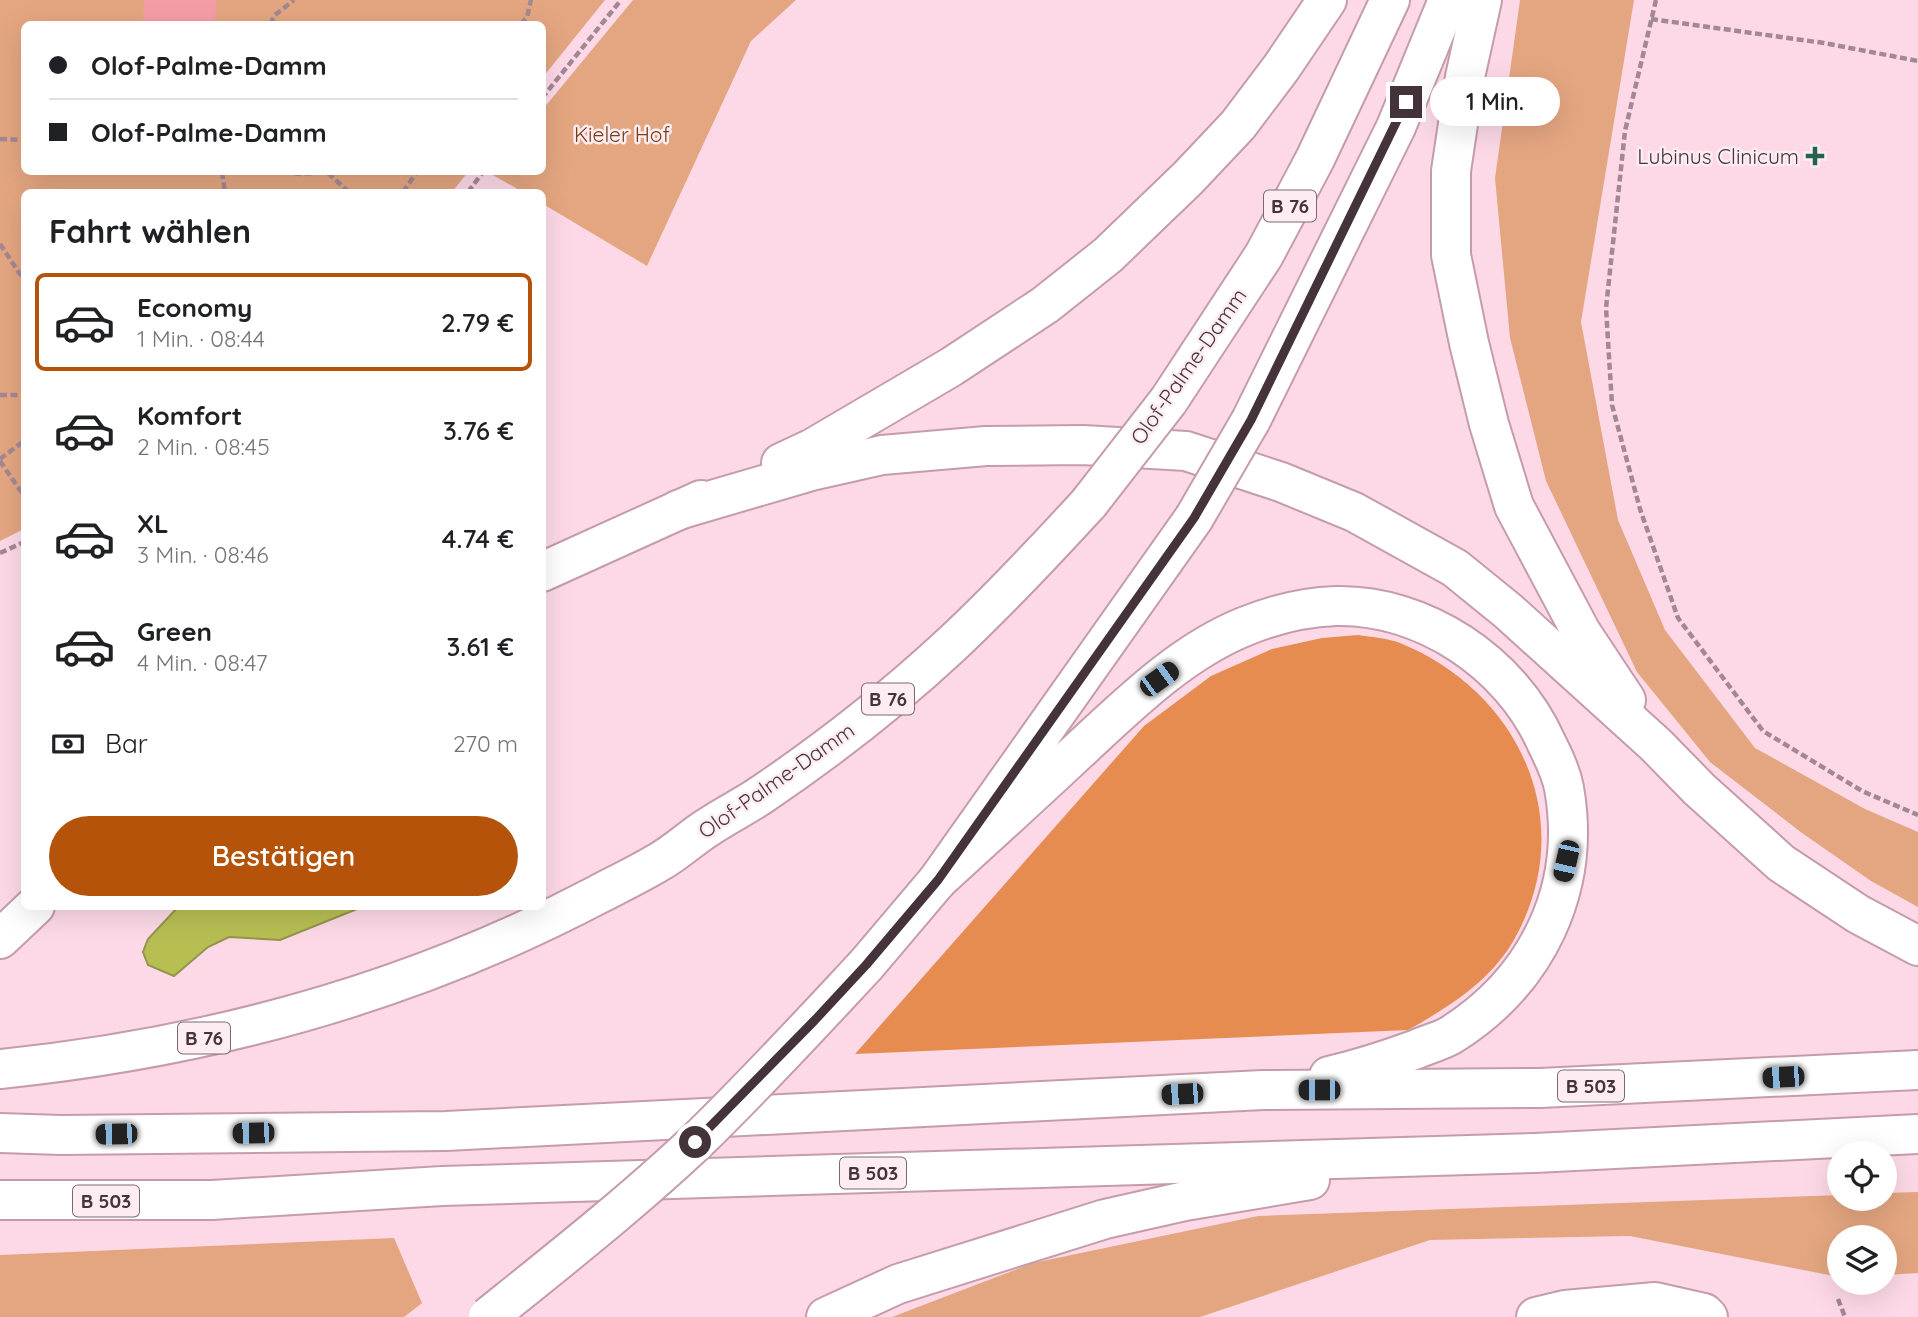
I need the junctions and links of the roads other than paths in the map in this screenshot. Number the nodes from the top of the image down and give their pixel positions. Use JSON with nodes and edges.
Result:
{"nodes":[{"id":1,"x":1327,"y":0,"type":"edge"},
{"id":2,"x":1390,"y":0,"type":"edge"},
{"id":3,"x":1448,"y":0,"type":"edge"},
{"id":4,"x":1482,"y":0,"type":"edge"},
{"id":5,"x":678,"y":510,"type":"junction"},
{"id":6,"x":546,"y":570,"type":"edge"},
{"id":7,"x":1656,"y":745,"type":"junction"},
{"id":8,"x":938,"y":880,"type":"junction"},
{"id":9,"x":30,"y":910,"type":"edge"},
{"id":10,"x":0,"y":939,"type":"edge"},
{"id":11,"x":1918,"y":946,"type":"edge"},
{"id":12,"x":0,"y":1069,"type":"edge"},
{"id":13,"x":1918,"y":1070,"type":"edge"},
{"id":14,"x":1264,"y":1090,"type":"junction"},
{"id":15,"x":0,"y":1133,"type":"edge"},
{"id":16,"x":1918,"y":1134,"type":"edge"},
{"id":17,"x":1535,"y":1153,"type":"junction"},
{"id":18,"x":0,"y":1200,"type":"edge"},
{"id":19,"x":487,"y":1317,"type":"edge"},
{"id":20,"x":826,"y":1317,"type":"edge"},
{"id":21,"x":1536,"y":1317,"type":"edge"},
{"id":22,"x":1708,"y":1317,"type":"edge"}],
"edges":[{"from":1,"to":5,"type":"main road"},
{"from":2,"to":12,"type":"main road","name":"Olof-Palme-Damm","number":"B 76","bridge":true},
{"from":3,"to":8,"type":"main road","number":"B 76","bridge":true},
{"from":4,"to":7,"type":"main road"},
{"from":5,"to":6,"type":"main road"},
{"from":5,"to":7,"type":"main road"},
{"from":7,"to":11,"type":"main road"},
{"from":8,"to":14,"type":"main road"},
{"from":8,"to":19,"type":"main road","number":"B 76","bridge":true},
{"from":9,"to":10,"type":"main road"},
{"from":13,"to":14,"type":"main road","number":"B 503"},
{"from":14,"to":15,"type":"main road","number":"B 503"},
{"from":16,"to":17,"type":"main road","number":"B 503"},
{"from":17,"to":18,"type":"main road","number":"B 503"},
{"from":17,"to":20,"type":"main road"},
{"from":21,"to":22,"type":"main road"}]}
